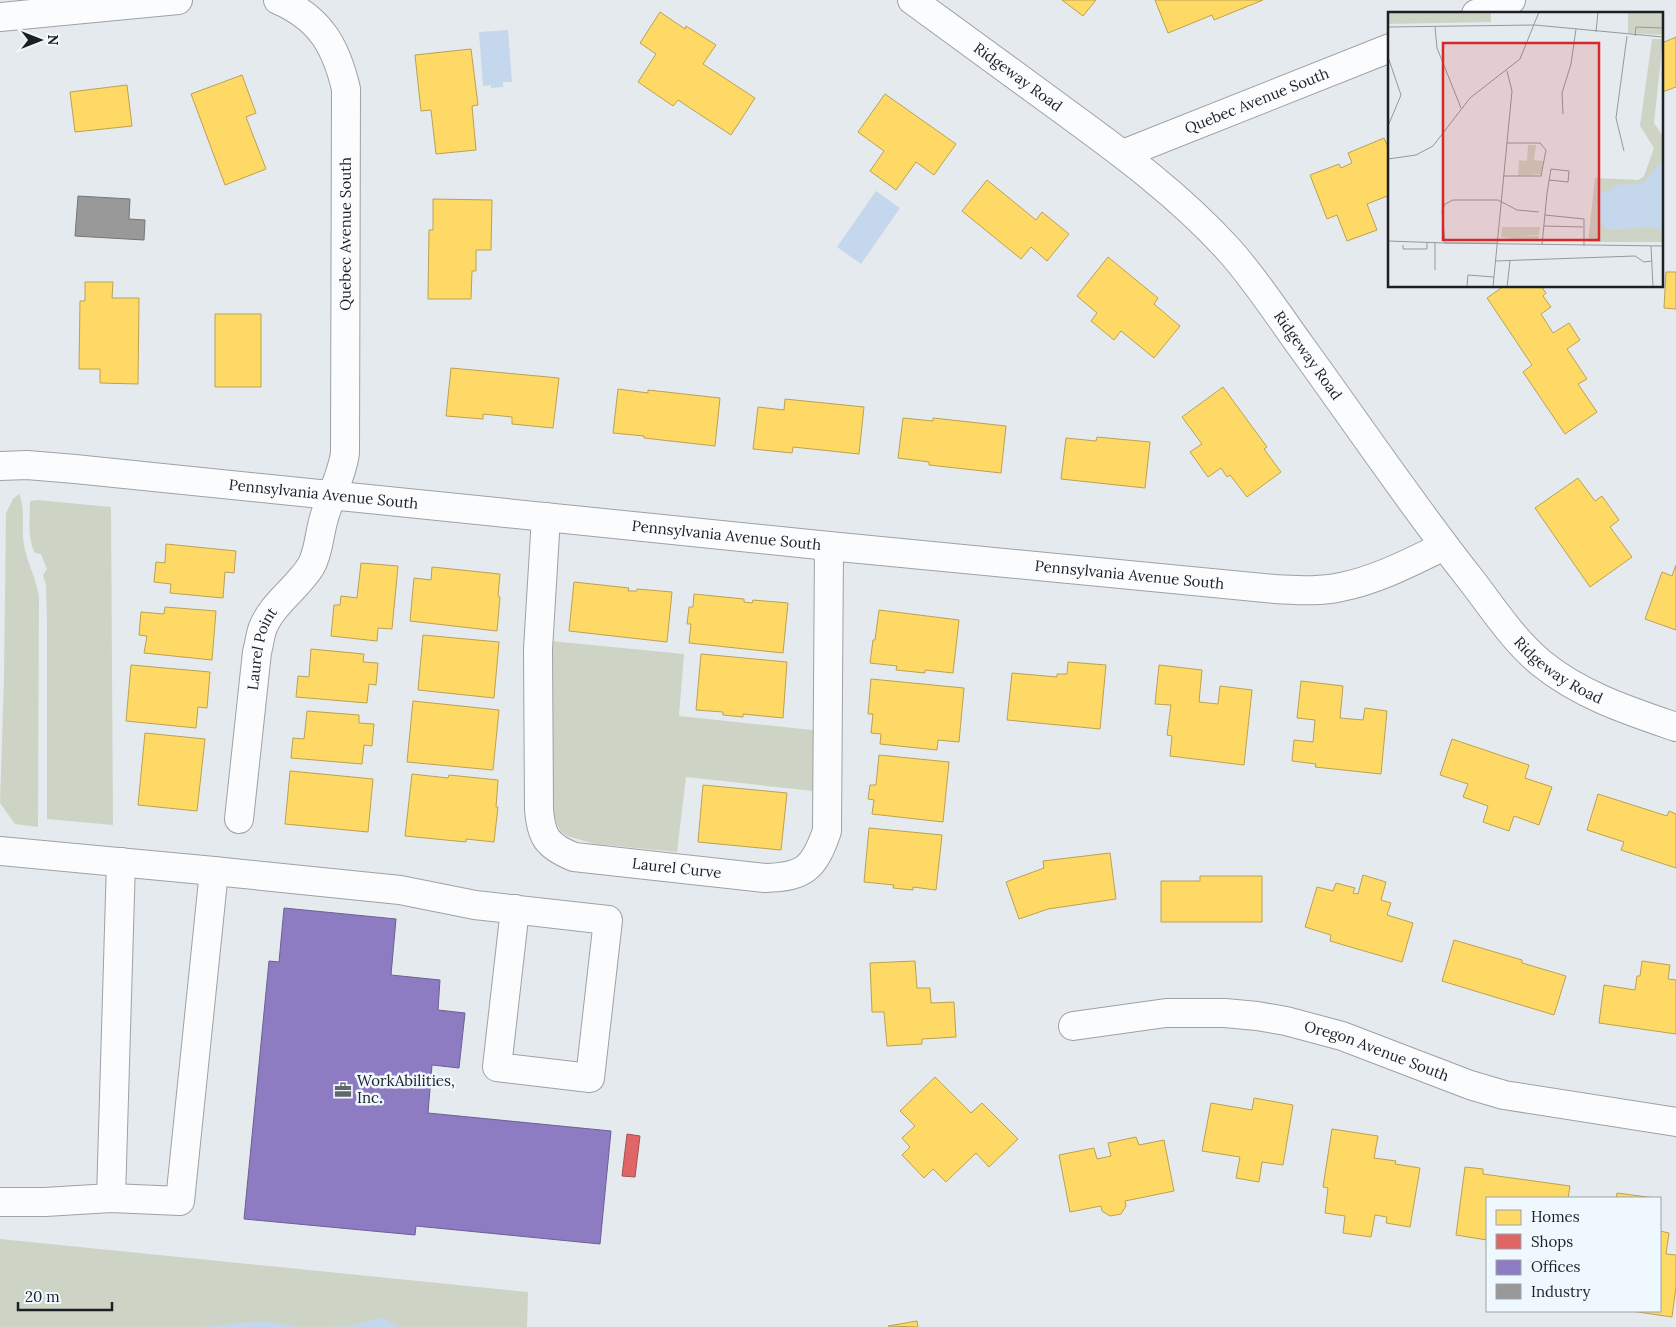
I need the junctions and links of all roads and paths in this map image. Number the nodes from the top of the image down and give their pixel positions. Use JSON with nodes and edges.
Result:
{"nodes":[{"id":1,"x":178,"y":0,"type":"edge"},
{"id":2,"x":278,"y":0,"type":"edge"},
{"id":3,"x":912,"y":0,"type":"edge"},
{"id":4,"x":1511,"y":0,"type":"edge"},
{"id":5,"x":1481,"y":12,"type":"edge"},
{"id":6,"x":0,"y":17,"type":"edge"},
{"id":7,"x":1388,"y":49,"type":"edge"},
{"id":8,"x":1123,"y":154,"type":"junction"},
{"id":9,"x":0,"y":466,"type":"edge"},
{"id":10,"x":332,"y":495,"type":"junction"},
{"id":11,"x":546,"y":517,"type":"junction"},
{"id":12,"x":829,"y":546,"type":"junction"},
{"id":13,"x":1444,"y":546,"type":"junction"},
{"id":14,"x":1676,"y":727,"type":"edge"},
{"id":15,"x":239,"y":819,"type":"dead end"},
{"id":16,"x":0,"y":851,"type":"edge"},
{"id":17,"x":120,"y":862,"type":"junction"},
{"id":18,"x":214,"y":871,"type":"junction"},
{"id":19,"x":516,"y":909,"type":"junction"},
{"id":20,"x":1073,"y":1026,"type":"dead end"},
{"id":21,"x":1676,"y":1122,"type":"edge"},
{"id":22,"x":111,"y":1198,"type":"junction"},
{"id":23,"x":0,"y":1202,"type":"edge"}],
"edges":[{"from":1,"to":6,"type":"street"},
{"from":2,"to":10,"type":"street","name":"Quebec Avenue South"},
{"from":3,"to":8,"type":"street","name":"Ridgeway Road"},
{"from":4,"to":5,"type":"street"},
{"from":7,"to":8,"type":"street","name":"Quebec Avenue South"},
{"from":8,"to":13,"type":"street","name":"Ridgeway Road"},
{"from":9,"to":10,"type":"street","name":"Pennsylvania Avenue South"},
{"from":10,"to":11,"type":"street","name":"Pennsylvania Avenue South"},
{"from":10,"to":15,"type":"street","name":"Laurel Point"},
{"from":11,"to":12,"type":"street","name":"Pennsylvania Avenue South"},
{"from":11,"to":12,"type":"street","name":"Laurel Curve"},
{"from":12,"to":13,"type":"street","name":"Pennsylvania Avenue South"},
{"from":13,"to":14,"type":"street","name":"Ridgeway Road"},
{"from":16,"to":17,"type":"street"},
{"from":17,"to":18,"type":"street"},
{"from":17,"to":22,"type":"street"},
{"from":18,"to":19,"type":"street"},
{"from":18,"to":22,"type":"street"},
{"from":19,"to":19,"type":"street"},
{"from":20,"to":21,"type":"street","name":"Oregon Avenue South"},
{"from":22,"to":23,"type":"street"}]}
